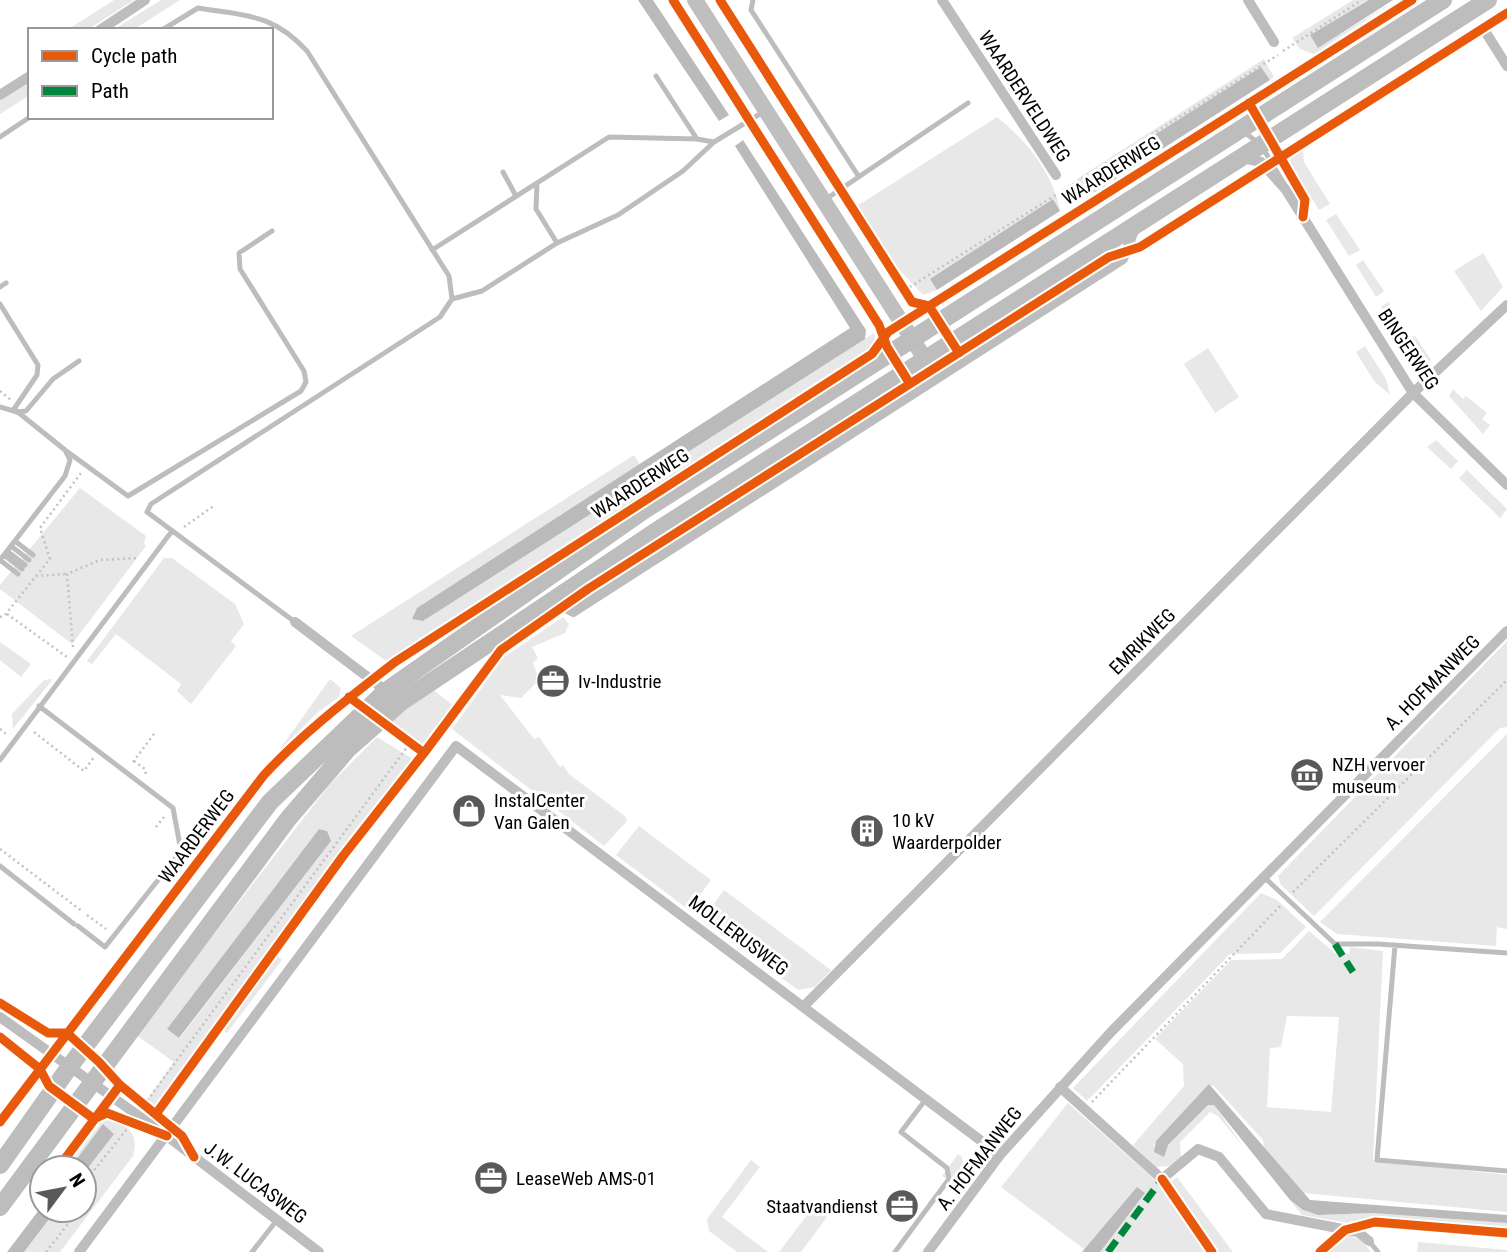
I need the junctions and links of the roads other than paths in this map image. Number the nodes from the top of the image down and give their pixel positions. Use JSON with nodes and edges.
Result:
{"nodes":[{"id":1,"x":145,"y":0,"type":"edge"},
{"id":2,"x":695,"y":0,"type":"edge"},
{"id":3,"x":753,"y":0,"type":"edge"},
{"id":4,"x":942,"y":0,"type":"edge"},
{"id":5,"x":1248,"y":0,"type":"edge"},
{"id":6,"x":1443,"y":0,"type":"edge"},
{"id":7,"x":1488,"y":0,"type":"edge"},
{"id":8,"x":103,"y":28,"type":"edge"},
{"id":9,"x":165,"y":28,"type":"edge"},
{"id":10,"x":1483,"y":28,"type":"dead end"},
{"id":11,"x":1274,"y":42,"type":"road end"},
{"id":12,"x":1507,"y":66,"type":"edge"},
{"id":13,"x":656,"y":76,"type":"dead end"},
{"id":14,"x":28,"y":77,"type":"edge"},
{"id":15,"x":0,"y":79,"type":"edge"},
{"id":16,"x":5,"y":92,"type":"edge"},
{"id":17,"x":968,"y":103,"type":"dead end"},
{"id":18,"x":766,"y":111,"type":"junction"},
{"id":19,"x":28,"y":118,"type":"edge"},
{"id":20,"x":1238,"y":130,"type":"junction"},
{"id":21,"x":0,"y":137,"type":"edge"},
{"id":22,"x":696,"y":139,"type":"junction"},
{"id":23,"x":714,"y":142,"type":"junction"},
{"id":24,"x":1261,"y":145,"type":"junction"},
{"id":25,"x":1241,"y":158,"type":"junction"},
{"id":26,"x":503,"y":172,"type":"dead end"},
{"id":27,"x":1056,"y":175,"type":"road end"},
{"id":28,"x":859,"y":177,"type":"junction"},
{"id":29,"x":537,"y":183,"type":"junction"},
{"id":30,"x":1286,"y":190,"type":"junction"},
{"id":31,"x":516,"y":196,"type":"junction"},
{"id":32,"x":824,"y":201,"type":"junction"},
{"id":33,"x":1137,"y":223,"type":"junction"},
{"id":34,"x":272,"y":231,"type":"dead end"},
{"id":35,"x":556,"y":243,"type":"junction"},
{"id":36,"x":432,"y":250,"type":"junction"},
{"id":37,"x":6,"y":283,"type":"dead end"},
{"id":38,"x":0,"y":287,"type":"edge"},
{"id":39,"x":452,"y":299,"type":"junction"},
{"id":40,"x":0,"y":304,"type":"edge"},
{"id":41,"x":1507,"y":305,"type":"edge"},
{"id":42,"x":912,"y":339,"type":"junction"},
{"id":43,"x":925,"y":359,"type":"junction"},
{"id":44,"x":79,"y":361,"type":"dead end"},
{"id":45,"x":1413,"y":393,"type":"junction"},
{"id":46,"x":0,"y":407,"type":"edge"},
{"id":47,"x":17,"y":412,"type":"junction"},
{"id":48,"x":65,"y":450,"type":"junction"},
{"id":49,"x":1507,"y":485,"type":"edge"},
{"id":50,"x":172,"y":531,"type":"junction"},
{"id":51,"x":6,"y":552,"type":"edge"},
{"id":52,"x":25,"y":565,"type":"junction"},
{"id":53,"x":552,"y":600,"type":"junction"},
{"id":54,"x":295,"y":622,"type":"joint"},
{"id":55,"x":1507,"y":631,"type":"edge"},
{"id":56,"x":394,"y":696,"type":"junction"},
{"id":57,"x":39,"y":706,"type":"junction"},
{"id":58,"x":0,"y":760,"type":"edge"},
{"id":59,"x":0,"y":866,"type":"edge"},
{"id":60,"x":1264,"y":877,"type":"junction"},
{"id":61,"x":1395,"y":945,"type":"junction"},
{"id":62,"x":1507,"y":954,"type":"edge"},
{"id":63,"x":804,"y":1006,"type":"junction"},
{"id":64,"x":0,"y":1017,"type":"edge"},
{"id":65,"x":70,"y":1066,"type":"junction"},
{"id":66,"x":94,"y":1083,"type":"junction"},
{"id":67,"x":1060,"y":1087,"type":"junction"},
{"id":68,"x":926,"y":1099,"type":"junction"},
{"id":69,"x":170,"y":1132,"type":"junction"},
{"id":70,"x":19,"y":1140,"type":"junction"},
{"id":71,"x":0,"y":1156,"type":"edge"},
{"id":72,"x":1000,"y":1156,"type":"junction"},
{"id":73,"x":0,"y":1165,"type":"edge"},
{"id":74,"x":1507,"y":1171,"type":"edge"},
{"id":75,"x":0,"y":1207,"type":"edge"},
{"id":76,"x":277,"y":1220,"type":"junction"},
{"id":77,"x":1370,"y":1241,"type":"joint"},
{"id":78,"x":79,"y":1252,"type":"edge"},
{"id":79,"x":252,"y":1252,"type":"edge"},
{"id":80,"x":319,"y":1252,"type":"edge"},
{"id":81,"x":895,"y":1252,"type":"edge"},
{"id":82,"x":928,"y":1252,"type":"edge"},
{"id":83,"x":1378,"y":1252,"type":"edge"}],
"edges":[{"from":1,"to":8,"type":"street"},
{"from":2,"to":18,"type":"street"},
{"from":3,"to":28,"type":"lane"},
{"from":4,"to":27,"type":"street","name":"WAARDERVELDWEG"},
{"from":5,"to":11,"type":"street"},
{"from":6,"to":20,"type":"main road","name":"WAARDERWEG"},
{"from":7,"to":24,"type":"main road","name":"WAARDERWEG"},
{"from":9,"to":36,"type":"lane"},
{"from":10,"to":12,"type":"street"},
{"from":13,"to":22,"type":"lane"},
{"from":14,"to":16,"type":"street"},
{"from":15,"to":16,"type":"street"},
{"from":17,"to":28,"type":"lane"},
{"from":18,"to":23,"type":"lane"},
{"from":18,"to":32,"type":"street"},
{"from":19,"to":21,"type":"lane"},
{"from":20,"to":24,"type":"lane","name":"BINGERWEG"},
{"from":20,"to":42,"type":"main road","name":"WAARDERWEG"},
{"from":22,"to":23,"type":"lane"},
{"from":22,"to":29,"type":"lane"},
{"from":23,"to":35,"type":"lane"},
{"from":24,"to":25,"type":"main road","name":"WAARDERWEG"},
{"from":24,"to":30,"type":"lane","name":"BINGERWEG"},
{"from":25,"to":30,"type":"street","name":"BINGERWEG"},
{"from":25,"to":33,"type":"main road","name":"WAARDERWEG"},
{"from":26,"to":31,"type":"lane"},
{"from":28,"to":32,"type":"lane"},
{"from":29,"to":31,"type":"lane"},
{"from":29,"to":35,"type":"lane"},
{"from":30,"to":45,"type":"street","name":"BINGERWEG"},
{"from":31,"to":36,"type":"lane"},
{"from":32,"to":42,"type":"street"},
{"from":33,"to":43,"type":"main road","name":"WAARDERWEG"},
{"from":33,"to":53,"type":"street"},
{"from":34,"to":48,"type":"lane"},
{"from":35,"to":39,"type":"lane"},
{"from":36,"to":39,"type":"lane"},
{"from":37,"to":38,"type":"lane"},
{"from":39,"to":50,"type":"lane"},
{"from":40,"to":47,"type":"lane"},
{"from":41,"to":45,"type":"street","name":"EMRIKWEG"},
{"from":42,"to":43,"type":"street"},
{"from":42,"to":56,"type":"main road","name":"WAARDERWEG"},
{"from":43,"to":53,"type":"main road","name":"WAARDERWEG"},
{"from":44,"to":47,"type":"lane"},
{"from":45,"to":49,"type":"street","name":"BINGERWEG"},
{"from":45,"to":63,"type":"street","name":"EMRIKWEG"},
{"from":46,"to":47,"type":"lane"},
{"from":47,"to":48,"type":"lane"},
{"from":48,"to":51,"type":"lane"},
{"from":50,"to":54,"type":"lane"},
{"from":50,"to":57,"type":"lane"},
{"from":51,"to":52,"type":"lane"},
{"from":51,"to":52,"type":"lane"},
{"from":51,"to":52,"type":"lane"},
{"from":53,"to":56,"type":"main road","name":"WAARDERWEG"},
{"from":54,"to":56,"type":"street"},
{"from":55,"to":60,"type":"street","name":"A. HOFMANWEG"},
{"from":56,"to":65,"type":"main road","name":"WAARDERWEG"},
{"from":56,"to":66,"type":"main road","name":"WAARDERWEG"},
{"from":57,"to":58,"type":"lane"},
{"from":57,"to":59,"type":"lane"},
{"from":60,"to":61,"type":"lane"},
{"from":60,"to":67,"type":"street","name":"A. HOFMANWEG"},
{"from":61,"to":62,"type":"lane"},
{"from":61,"to":74,"type":"lane"},
{"from":63,"to":68,"type":"street","name":"MOLLERUSWEG"},
{"from":63,"to":69,"type":"street","name":"MOLLERUSWEG"},
{"from":64,"to":65,"type":"street","name":"J.W. LUCASWEG"},
{"from":65,"to":66,"type":"street","name":"J.W. LUCASWEG"},
{"from":65,"to":70,"type":"main road","name":"WAARDERWEG"},
{"from":66,"to":69,"type":"street","name":"J.W. LUCASWEG"},
{"from":66,"to":75,"type":"main road","name":"WAARDERWEG"},
{"from":67,"to":72,"type":"street","name":"A. HOFMANWEG"},
{"from":67,"to":77,"type":"street"},
{"from":68,"to":72,"type":"street","name":"MOLLERUSWEG"},
{"from":68,"to":81,"type":"lane"},
{"from":69,"to":76,"type":"street","name":"J.W. LUCASWEG"},
{"from":69,"to":78,"type":"street"},
{"from":70,"to":71,"type":"street","name":"WAARDERWEG"},
{"from":70,"to":73,"type":"main road","name":"WAARDERWEG"},
{"from":72,"to":82,"type":"street","name":"A. HOFMANWEG"},
{"from":76,"to":79,"type":"lane"},
{"from":76,"to":80,"type":"street","name":"J.W. LUCASWEG"},
{"from":77,"to":83,"type":"lane"}]}
